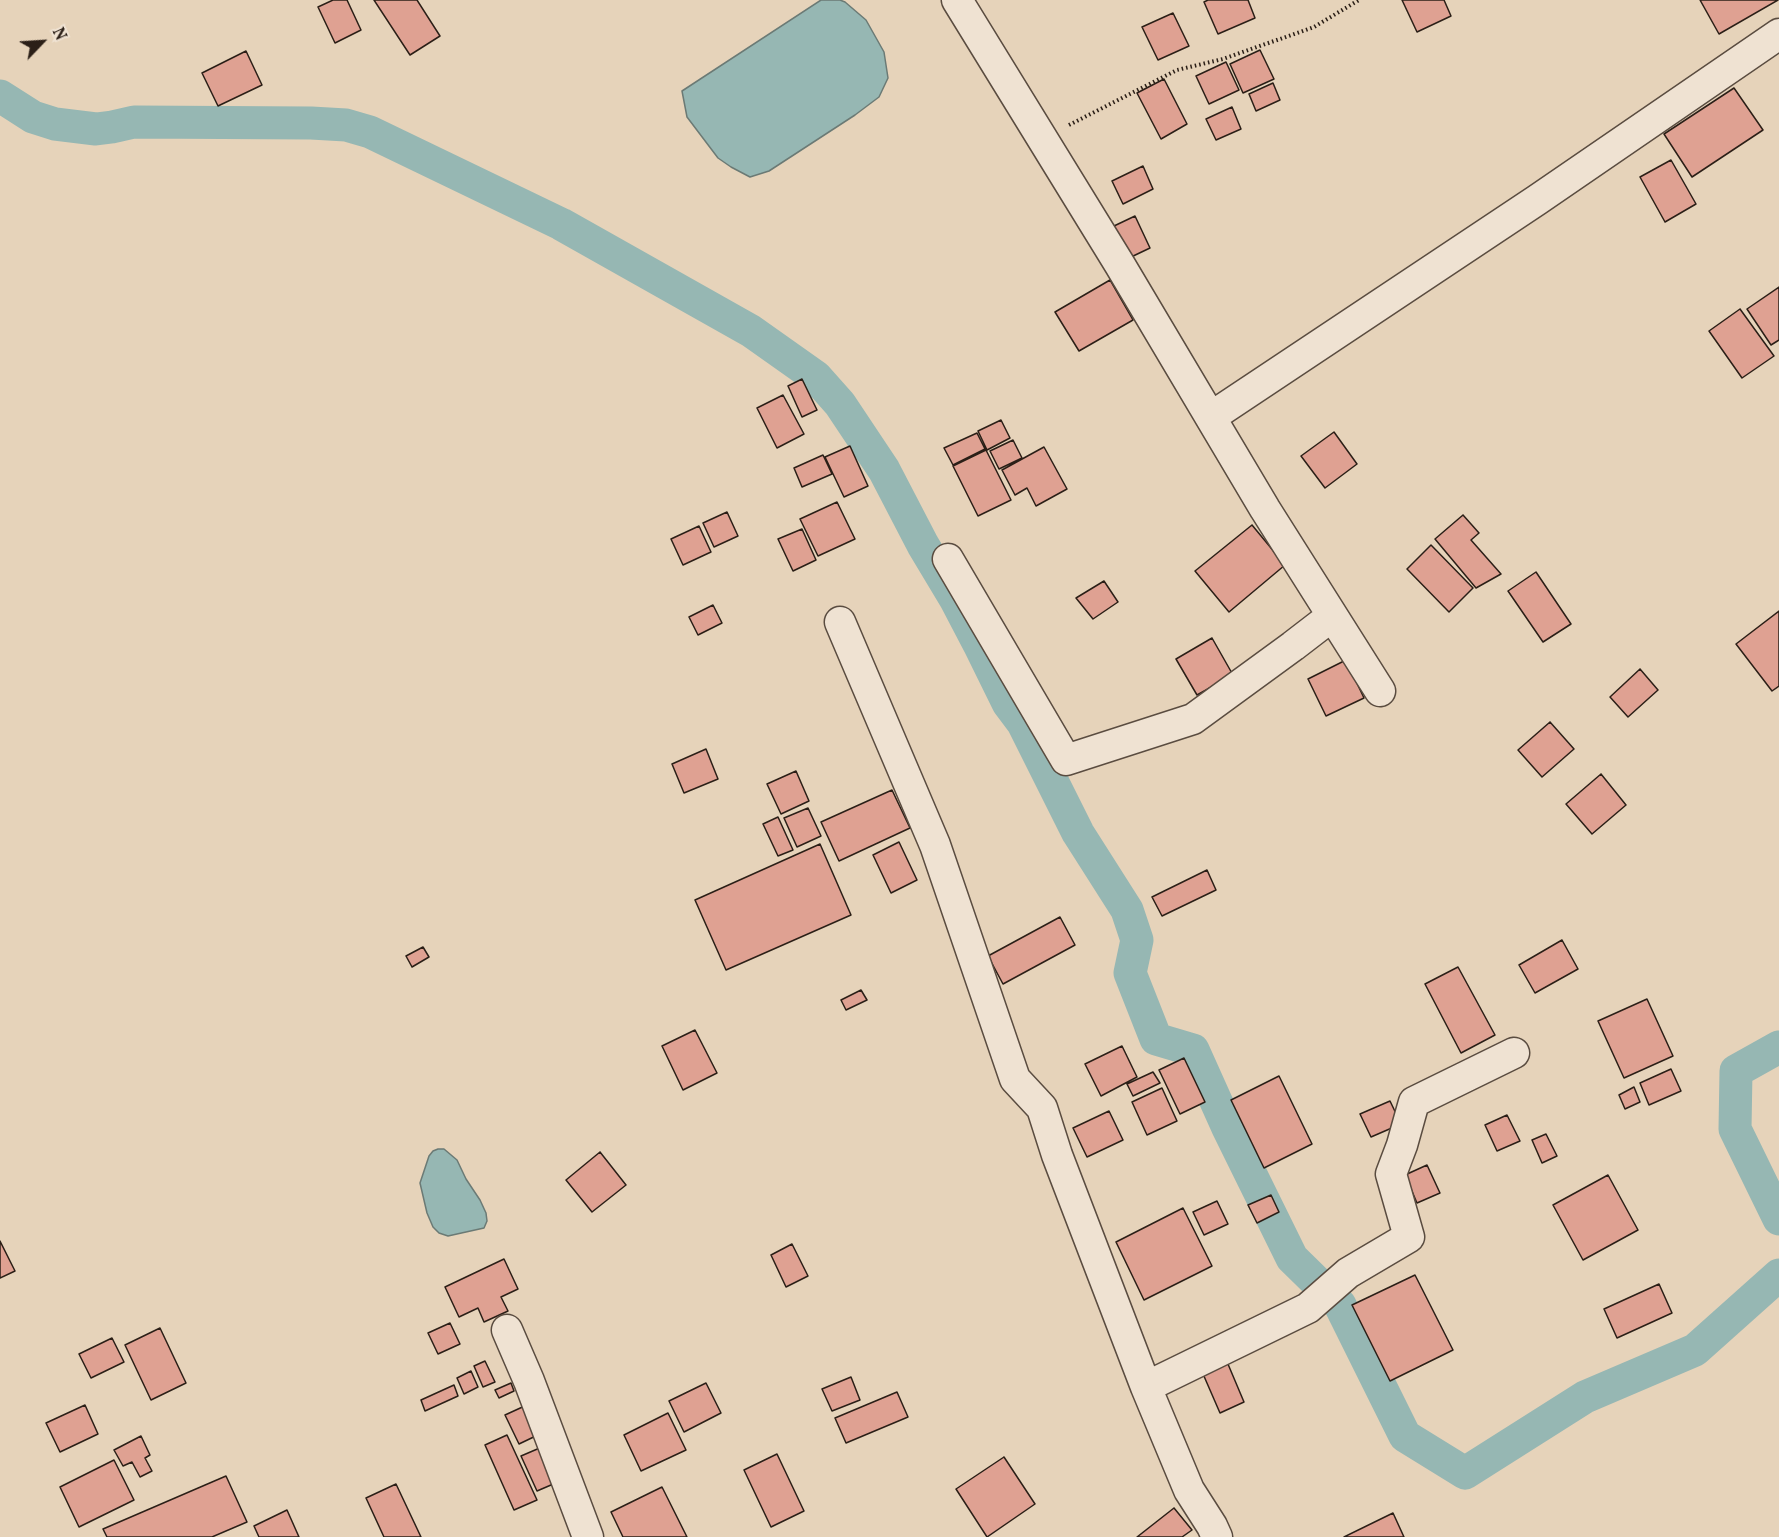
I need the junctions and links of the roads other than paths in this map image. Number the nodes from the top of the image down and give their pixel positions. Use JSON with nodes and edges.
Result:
{"nodes":[{"id":1,"x":957,"y":0,"type":"edge"},
{"id":2,"x":1779,"y":34,"type":"edge"},
{"id":3,"x":1211,"y":417,"type":"junction"},
{"id":4,"x":948,"y":559,"type":"dead end"},
{"id":5,"x":1332,"y":615,"type":"junction"},
{"id":6,"x":840,"y":622,"type":"dead end"},
{"id":7,"x":1380,"y":691,"type":"dead end"},
{"id":8,"x":1514,"y":1053,"type":"dead end"},
{"id":9,"x":507,"y":1330,"type":"dead end"},
{"id":10,"x":1146,"y":1387,"type":"junction"},
{"id":11,"x":588,"y":1537,"type":"edge"},
{"id":12,"x":1217,"y":1537,"type":"edge"}],
"edges":[{"from":1,"to":3,"type":"street"},
{"from":2,"to":3,"type":"street"},
{"from":3,"to":5,"type":"street"},
{"from":4,"to":5,"type":"street"},
{"from":5,"to":7,"type":"street"},
{"from":6,"to":10,"type":"street"},
{"from":8,"to":10,"type":"street"},
{"from":9,"to":11,"type":"street"},
{"from":10,"to":12,"type":"street"}]}
